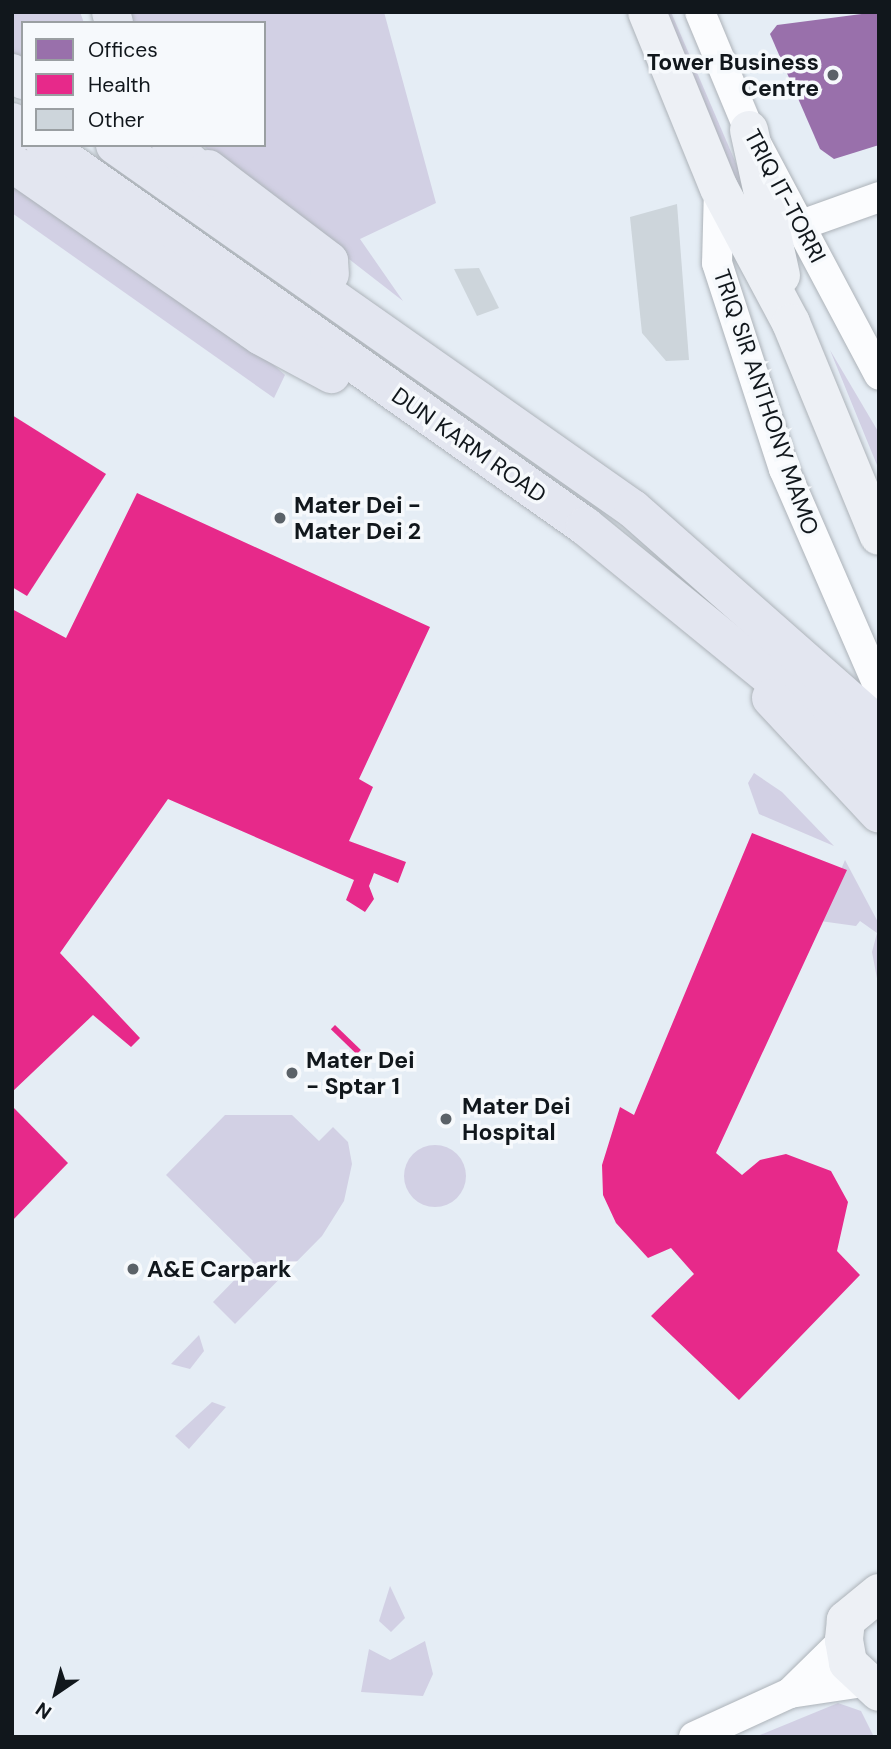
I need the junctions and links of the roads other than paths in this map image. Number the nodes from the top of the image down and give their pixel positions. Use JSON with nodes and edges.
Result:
{"nodes":[{"id":1,"x":647,"y":12,"type":"edge"},
{"id":2,"x":700,"y":12,"type":"edge"},
{"id":3,"x":749,"y":130,"type":"junction"},
{"id":4,"x":47,"y":147,"type":"edge"},
{"id":5,"x":118,"y":147,"type":"edge"},
{"id":6,"x":173,"y":147,"type":"edge"},
{"id":7,"x":189,"y":147,"type":"edge"},
{"id":8,"x":12,"y":163,"type":"edge"},
{"id":9,"x":719,"y":188,"type":"junction"},
{"id":10,"x":879,"y":197,"type":"edge"},
{"id":11,"x":800,"y":225,"type":"junction"},
{"id":12,"x":330,"y":274,"type":"junction"},
{"id":13,"x":791,"y":323,"type":"junction"},
{"id":14,"x":879,"y":376,"type":"edge"},
{"id":15,"x":484,"y":456,"type":"junction"},
{"id":16,"x":633,"y":509,"type":"junction"},
{"id":17,"x":879,"y":536,"type":"edge"},
{"id":18,"x":683,"y":603,"type":"junction"},
{"id":19,"x":879,"y":687,"type":"edge"},
{"id":20,"x":879,"y":726,"type":"edge"},
{"id":21,"x":879,"y":766,"type":"edge"},
{"id":22,"x":879,"y":814,"type":"edge"},
{"id":23,"x":879,"y":1592,"type":"edge"},
{"id":24,"x":844,"y":1640,"type":"junction"},
{"id":25,"x":790,"y":1693,"type":"junction"},
{"id":26,"x":873,"y":1694,"type":"edge"},
{"id":27,"x":694,"y":1737,"type":"edge"}],
"edges":[{"from":1,"to":9,"type":"main road","name":"TRIQ SIR ANTHONY MAMO"},
{"from":2,"to":3,"type":"street","name":"TRIQ IT-TORRI"},
{"from":3,"to":11,"type":"street","name":"TRIQ IT-TORRI"},
{"from":3,"to":13,"type":"main road"},
{"from":4,"to":15,"type":"highway","name":"DUN KARM ROAD"},
{"from":5,"to":16,"type":"highway","name":"DUN KARM ROAD"},
{"from":6,"to":12,"type":"highway"},
{"from":7,"to":12,"type":"highway"},
{"from":8,"to":15,"type":"highway"},
{"from":9,"to":13,"type":"main road","name":"TRIQ SIR ANTHONY MAMO"},
{"from":9,"to":19,"type":"street","name":"TRIQ SIR ANTHONY MAMO"},
{"from":10,"to":11,"type":"street"},
{"from":11,"to":14,"type":"street","name":"TRIQ IT-TORRI"},
{"from":12,"to":16,"type":"highway"},
{"from":13,"to":17,"type":"main road","name":"TRIQ SIR ANTHONY MAMO"},
{"from":15,"to":18,"type":"highway","name":"DUN KARM ROAD"},
{"from":16,"to":20,"type":"highway","name":"DUN KARM ROAD"},
{"from":18,"to":21,"type":"highway","name":"DUN KARM ROAD"},
{"from":18,"to":22,"type":"highway"},
{"from":23,"to":24,"type":"main road"},
{"from":24,"to":25,"type":"street"},
{"from":24,"to":26,"type":"main road"},
{"from":25,"to":26,"type":"street"},
{"from":25,"to":27,"type":"street"}]}
